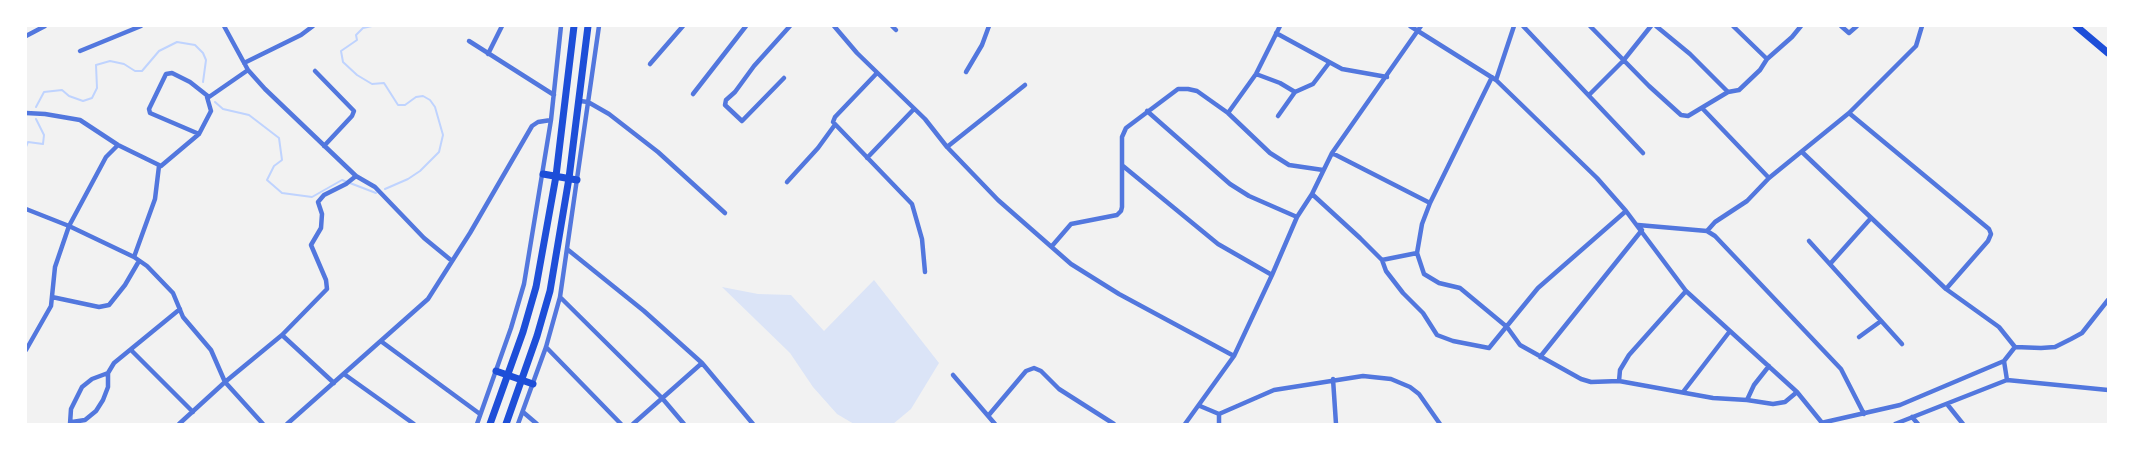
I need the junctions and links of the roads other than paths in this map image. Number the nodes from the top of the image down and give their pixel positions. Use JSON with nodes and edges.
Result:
{"nodes":[{"id":1,"x":45,"y":26,"type":"edge"},
{"id":2,"x":141,"y":26,"type":"edge"},
{"id":3,"x":224,"y":26,"type":"edge"},
{"id":4,"x":313,"y":26,"type":"edge"},
{"id":5,"x":502,"y":26,"type":"edge"},
{"id":6,"x":561,"y":26,"type":"edge"},
{"id":7,"x":574,"y":26,"type":"edge"},
{"id":8,"x":588,"y":26,"type":"edge"},
{"id":9,"x":599,"y":26,"type":"edge"},
{"id":10,"x":683,"y":26,"type":"edge"},
{"id":11,"x":746,"y":26,"type":"edge"},
{"id":12,"x":790,"y":26,"type":"edge"},
{"id":13,"x":834,"y":26,"type":"edge"},
{"id":14,"x":892,"y":26,"type":"edge"},
{"id":15,"x":989,"y":26,"type":"edge"},
{"id":16,"x":1280,"y":26,"type":"edge"},
{"id":17,"x":1410,"y":26,"type":"edge"},
{"id":18,"x":1421,"y":26,"type":"edge"},
{"id":19,"x":1515,"y":26,"type":"edge"},
{"id":20,"x":1523,"y":26,"type":"edge"},
{"id":21,"x":1590,"y":26,"type":"edge"},
{"id":22,"x":1600,"y":26,"type":"edge"},
{"id":23,"x":1651,"y":26,"type":"edge"},
{"id":24,"x":1656,"y":26,"type":"edge"},
{"id":25,"x":1733,"y":26,"type":"edge"},
{"id":26,"x":1801,"y":26,"type":"edge"},
{"id":27,"x":1841,"y":26,"type":"edge"},
{"id":28,"x":1857,"y":26,"type":"edge"},
{"id":29,"x":1922,"y":26,"type":"edge"},
{"id":30,"x":2076,"y":26,"type":"edge"},
{"id":31,"x":896,"y":30,"type":"dead end"},
{"id":32,"x":1418,"y":31,"type":"junction"},
{"id":33,"x":1596,"y":31,"type":"junction"},
{"id":34,"x":1276,"y":33,"type":"junction"},
{"id":35,"x":26,"y":36,"type":"edge"},
{"id":36,"x":469,"y":41,"type":"dead end"},
{"id":37,"x":80,"y":51,"type":"dead end"},
{"id":38,"x":2109,"y":52,"type":"edge"},
{"id":39,"x":488,"y":54,"type":"junction"},
{"id":40,"x":1767,"y":59,"type":"junction"},
{"id":41,"x":1623,"y":61,"type":"junction"},
{"id":42,"x":244,"y":63,"type":"junction"},
{"id":43,"x":1329,"y":63,"type":"junction"},
{"id":44,"x":650,"y":64,"type":"dead end"},
{"id":45,"x":248,"y":70,"type":"junction"},
{"id":46,"x":315,"y":71,"type":"dead end"},
{"id":47,"x":966,"y":72,"type":"dead end"},
{"id":48,"x":877,"y":73,"type":"junction"},
{"id":49,"x":1256,"y":74,"type":"junction"},
{"id":50,"x":1386,"y":77,"type":"junction"},
{"id":51,"x":784,"y":78,"type":"dead end"},
{"id":52,"x":1494,"y":78,"type":"junction"},
{"id":53,"x":1025,"y":85,"type":"dead end"},
{"id":54,"x":1295,"y":92,"type":"junction"},
{"id":55,"x":1728,"y":92,"type":"junction"},
{"id":56,"x":693,"y":94,"type":"dead end"},
{"id":57,"x":554,"y":95,"type":"junction"},
{"id":58,"x":1589,"y":95,"type":"junction"},
{"id":59,"x":207,"y":97,"type":"junction"},
{"id":60,"x":584,"y":101,"type":"junction"},
{"id":61,"x":1702,"y":108,"type":"junction"},
{"id":62,"x":914,"y":109,"type":"junction"},
{"id":63,"x":1147,"y":111,"type":"junction"},
{"id":64,"x":26,"y":113,"type":"edge"},
{"id":65,"x":1228,"y":113,"type":"junction"},
{"id":66,"x":1849,"y":113,"type":"junction"},
{"id":67,"x":1278,"y":116,"type":"dead end"},
{"id":68,"x":551,"y":120,"type":"junction"},
{"id":69,"x":834,"y":126,"type":"junction"},
{"id":70,"x":199,"y":134,"type":"junction"},
{"id":71,"x":118,"y":145,"type":"junction"},
{"id":72,"x":324,"y":146,"type":"junction"},
{"id":73,"x":948,"y":147,"type":"junction"},
{"id":74,"x":1802,"y":152,"type":"junction"},
{"id":75,"x":1332,"y":153,"type":"junction"},
{"id":76,"x":1642,"y":153,"type":"dead end"},
{"id":77,"x":867,"y":158,"type":"junction"},
{"id":78,"x":159,"y":166,"type":"junction"},
{"id":79,"x":1123,"y":166,"type":"junction"},
{"id":80,"x":1323,"y":170,"type":"junction"},
{"id":81,"x":543,"y":174,"type":"junction"},
{"id":82,"x":556,"y":176,"type":"junction"},
{"id":83,"x":354,"y":178,"type":"junction"},
{"id":84,"x":1769,"y":178,"type":"junction"},
{"id":85,"x":573,"y":179,"type":"junction"},
{"id":86,"x":787,"y":182,"type":"dead end"},
{"id":87,"x":1312,"y":194,"type":"junction"},
{"id":88,"x":1430,"y":203,"type":"junction"},
{"id":89,"x":26,"y":209,"type":"edge"},
{"id":90,"x":1626,"y":211,"type":"junction"},
{"id":91,"x":725,"y":213,"type":"dead end"},
{"id":92,"x":1297,"y":217,"type":"junction"},
{"id":93,"x":1871,"y":218,"type":"junction"},
{"id":94,"x":1638,"y":225,"type":"junction"},
{"id":95,"x":69,"y":226,"type":"junction"},
{"id":96,"x":1642,"y":230,"type":"junction"},
{"id":97,"x":1707,"y":231,"type":"junction"},
{"id":98,"x":1809,"y":241,"type":"dead end"},
{"id":99,"x":1052,"y":246,"type":"junction"},
{"id":100,"x":567,"y":249,"type":"junction"},
{"id":101,"x":1417,"y":253,"type":"junction"},
{"id":102,"x":134,"y":257,"type":"junction"},
{"id":103,"x":1382,"y":260,"type":"junction"},
{"id":104,"x":139,"y":261,"type":"junction"},
{"id":105,"x":452,"y":261,"type":"junction"},
{"id":106,"x":1830,"y":264,"type":"junction"},
{"id":107,"x":925,"y":272,"type":"dead end"},
{"id":108,"x":1272,"y":275,"type":"junction"},
{"id":109,"x":1946,"y":289,"type":"junction"},
{"id":110,"x":1686,"y":291,"type":"junction"},
{"id":111,"x":52,"y":297,"type":"junction"},
{"id":112,"x":560,"y":297,"type":"junction"},
{"id":113,"x":2109,"y":300,"type":"edge"},
{"id":114,"x":180,"y":309,"type":"junction"},
{"id":115,"x":1881,"y":321,"type":"junction"},
{"id":116,"x":1507,"y":327,"type":"junction"},
{"id":117,"x":1730,"y":331,"type":"junction"},
{"id":118,"x":282,"y":335,"type":"junction"},
{"id":119,"x":1859,"y":337,"type":"dead end"},
{"id":120,"x":381,"y":342,"type":"junction"},
{"id":121,"x":1902,"y":344,"type":"dead end"},
{"id":122,"x":546,"y":347,"type":"junction"},
{"id":123,"x":2015,"y":347,"type":"junction"},
{"id":124,"x":26,"y":350,"type":"edge"},
{"id":125,"x":131,"y":350,"type":"junction"},
{"id":126,"x":1234,"y":356,"type":"junction"},
{"id":127,"x":1540,"y":357,"type":"junction"},
{"id":128,"x":2004,"y":360,"type":"junction"},
{"id":129,"x":702,"y":363,"type":"junction"},
{"id":130,"x":1769,"y":366,"type":"junction"},
{"id":131,"x":496,"y":371,"type":"junction"},
{"id":132,"x":108,"y":373,"type":"junction"},
{"id":133,"x":344,"y":374,"type":"junction"},
{"id":134,"x":508,"y":375,"type":"junction"},
{"id":135,"x":953,"y":375,"type":"dead end"},
{"id":136,"x":522,"y":380,"type":"junction"},
{"id":137,"x":1333,"y":380,"type":"junction"},
{"id":138,"x":2007,"y":380,"type":"junction"},
{"id":139,"x":1619,"y":381,"type":"junction"},
{"id":140,"x":225,"y":382,"type":"junction"},
{"id":141,"x":334,"y":383,"type":"junction"},
{"id":142,"x":533,"y":384,"type":"junction"},
{"id":143,"x":2109,"y":390,"type":"edge"},
{"id":144,"x":1797,"y":392,"type":"junction"},
{"id":145,"x":1683,"y":393,"type":"junction"},
{"id":146,"x":662,"y":398,"type":"junction"},
{"id":147,"x":1747,"y":399,"type":"junction"},
{"id":148,"x":1947,"y":404,"type":"junction"},
{"id":149,"x":1200,"y":406,"type":"junction"},
{"id":150,"x":193,"y":412,"type":"junction"},
{"id":151,"x":523,"y":412,"type":"junction"},
{"id":152,"x":480,"y":414,"type":"junction"},
{"id":153,"x":1219,"y":414,"type":"junction"},
{"id":154,"x":1864,"y":414,"type":"junction"},
{"id":155,"x":988,"y":416,"type":"junction"},
{"id":156,"x":1912,"y":417,"type":"junction"},
{"id":157,"x":71,"y":423,"type":"edge"},
{"id":158,"x":179,"y":424,"type":"edge"},
{"id":159,"x":263,"y":424,"type":"edge"},
{"id":160,"x":287,"y":424,"type":"edge"},
{"id":161,"x":414,"y":424,"type":"edge"},
{"id":162,"x":477,"y":424,"type":"edge"},
{"id":163,"x":490,"y":424,"type":"edge"},
{"id":164,"x":506,"y":424,"type":"edge"},
{"id":165,"x":518,"y":424,"type":"edge"},
{"id":166,"x":537,"y":424,"type":"edge"},
{"id":167,"x":621,"y":424,"type":"edge"},
{"id":168,"x":633,"y":424,"type":"edge"},
{"id":169,"x":684,"y":424,"type":"edge"},
{"id":170,"x":753,"y":424,"type":"edge"},
{"id":171,"x":995,"y":424,"type":"edge"},
{"id":172,"x":1114,"y":424,"type":"edge"},
{"id":173,"x":1185,"y":424,"type":"edge"},
{"id":174,"x":1219,"y":424,"type":"edge"},
{"id":175,"x":1336,"y":424,"type":"edge"},
{"id":176,"x":1440,"y":424,"type":"edge"},
{"id":177,"x":1822,"y":424,"type":"edge"},
{"id":178,"x":1895,"y":424,"type":"edge"},
{"id":179,"x":1918,"y":424,"type":"edge"},
{"id":180,"x":1963,"y":424,"type":"edge"}],
"edges":[{"from":1,"to":35,"type":"street"},
{"from":2,"to":37,"type":"street"},
{"from":3,"to":42,"type":"street"},
{"from":4,"to":42,"type":"street"},
{"from":5,"to":39,"type":"street"},
{"from":6,"to":57,"type":"street"},
{"from":7,"to":82,"type":"main road"},
{"from":8,"to":60,"type":"main road"},
{"from":9,"to":60,"type":"street"},
{"from":10,"to":44,"type":"street"},
{"from":11,"to":56,"type":"street"},
{"from":12,"to":51,"type":"street"},
{"from":13,"to":48,"type":"street"},
{"from":14,"to":31,"type":"street"},
{"from":15,"to":47,"type":"street"},
{"from":16,"to":34,"type":"street"},
{"from":17,"to":32,"type":"street"},
{"from":18,"to":32,"type":"street"},
{"from":19,"to":52,"type":"street"},
{"from":20,"to":58,"type":"street"},
{"from":21,"to":33,"type":"street"},
{"from":22,"to":33,"type":"street"},
{"from":23,"to":41,"type":"street"},
{"from":24,"to":55,"type":"street"},
{"from":25,"to":40,"type":"street"},
{"from":26,"to":40,"type":"street"},
{"from":27,"to":28,"type":"street"},
{"from":29,"to":66,"type":"street"},
{"from":30,"to":38,"type":"main road"},
{"from":32,"to":50,"type":"street"},
{"from":32,"to":52,"type":"street"},
{"from":33,"to":41,"type":"street"},
{"from":34,"to":43,"type":"street"},
{"from":34,"to":49,"type":"street"},
{"from":36,"to":39,"type":"street"},
{"from":39,"to":57,"type":"street"},
{"from":40,"to":55,"type":"street"},
{"from":41,"to":58,"type":"street"},
{"from":41,"to":61,"type":"street"},
{"from":42,"to":45,"type":"street"},
{"from":43,"to":50,"type":"street"},
{"from":43,"to":54,"type":"street"},
{"from":45,"to":59,"type":"street"},
{"from":45,"to":72,"type":"street"},
{"from":46,"to":72,"type":"street"},
{"from":48,"to":62,"type":"street"},
{"from":48,"to":69,"type":"street"},
{"from":49,"to":54,"type":"street"},
{"from":49,"to":65,"type":"street"},
{"from":50,"to":75,"type":"street"},
{"from":52,"to":88,"type":"street"},
{"from":52,"to":90,"type":"street"},
{"from":53,"to":73,"type":"street"},
{"from":54,"to":67,"type":"street"},
{"from":55,"to":61,"type":"street"},
{"from":57,"to":68,"type":"street"},
{"from":58,"to":76,"type":"street"},
{"from":59,"to":70,"type":"street"},
{"from":59,"to":70,"type":"street"},
{"from":60,"to":85,"type":"main road"},
{"from":60,"to":91,"type":"street"},
{"from":61,"to":84,"type":"street"},
{"from":62,"to":73,"type":"street"},
{"from":62,"to":77,"type":"street"},
{"from":63,"to":65,"type":"street"},
{"from":63,"to":79,"type":"street"},
{"from":63,"to":92,"type":"street"},
{"from":64,"to":71,"type":"street"},
{"from":65,"to":80,"type":"street"},
{"from":66,"to":74,"type":"street"},
{"from":66,"to":109,"type":"street"},
{"from":68,"to":81,"type":"street"},
{"from":68,"to":105,"type":"street"},
{"from":69,"to":77,"type":"street"},
{"from":69,"to":86,"type":"street"},
{"from":70,"to":78,"type":"street"},
{"from":71,"to":78,"type":"street"},
{"from":71,"to":95,"type":"street"},
{"from":72,"to":83,"type":"street"},
{"from":73,"to":99,"type":"street"},
{"from":74,"to":84,"type":"street"},
{"from":74,"to":93,"type":"street"},
{"from":75,"to":80,"type":"street"},
{"from":75,"to":88,"type":"street"},
{"from":77,"to":107,"type":"street"},
{"from":78,"to":102,"type":"street"},
{"from":79,"to":99,"type":"street"},
{"from":79,"to":108,"type":"street"},
{"from":80,"to":87,"type":"street"},
{"from":81,"to":82,"type":"main road"},
{"from":81,"to":131,"type":"street"},
{"from":82,"to":85,"type":"main road"},
{"from":82,"to":134,"type":"main road"},
{"from":83,"to":105,"type":"street"},
{"from":83,"to":118,"type":"street"},
{"from":84,"to":97,"type":"street"},
{"from":85,"to":100,"type":"street"},
{"from":85,"to":136,"type":"main road"},
{"from":87,"to":92,"type":"street"},
{"from":87,"to":103,"type":"street"},
{"from":88,"to":101,"type":"street"},
{"from":89,"to":95,"type":"street"},
{"from":90,"to":94,"type":"street"},
{"from":90,"to":116,"type":"street"},
{"from":92,"to":108,"type":"street"},
{"from":93,"to":106,"type":"street"},
{"from":93,"to":109,"type":"street"},
{"from":94,"to":96,"type":"street"},
{"from":94,"to":97,"type":"street"},
{"from":95,"to":102,"type":"street"},
{"from":95,"to":111,"type":"street"},
{"from":96,"to":110,"type":"street"},
{"from":96,"to":127,"type":"street"},
{"from":97,"to":154,"type":"street"},
{"from":98,"to":106,"type":"street"},
{"from":99,"to":126,"type":"street"},
{"from":100,"to":112,"type":"street"},
{"from":100,"to":129,"type":"street"},
{"from":101,"to":103,"type":"street"},
{"from":101,"to":116,"type":"street"},
{"from":102,"to":104,"type":"street"},
{"from":103,"to":116,"type":"street"},
{"from":104,"to":111,"type":"street"},
{"from":104,"to":114,"type":"street"},
{"from":105,"to":120,"type":"street"},
{"from":106,"to":115,"type":"street"},
{"from":108,"to":126,"type":"street"},
{"from":109,"to":123,"type":"street"},
{"from":110,"to":117,"type":"street"},
{"from":110,"to":139,"type":"street"},
{"from":111,"to":124,"type":"street"},
{"from":112,"to":122,"type":"street"},
{"from":112,"to":146,"type":"street"},
{"from":113,"to":123,"type":"street"},
{"from":114,"to":125,"type":"street"},
{"from":114,"to":140,"type":"street"},
{"from":115,"to":119,"type":"street"},
{"from":115,"to":121,"type":"street"},
{"from":116,"to":127,"type":"street"},
{"from":117,"to":130,"type":"street"},
{"from":117,"to":145,"type":"street"},
{"from":118,"to":140,"type":"street"},
{"from":118,"to":141,"type":"street"},
{"from":120,"to":133,"type":"street"},
{"from":120,"to":152,"type":"street"},
{"from":122,"to":142,"type":"street"},
{"from":122,"to":167,"type":"street"},
{"from":123,"to":128,"type":"street"},
{"from":125,"to":132,"type":"street"},
{"from":125,"to":150,"type":"street"},
{"from":126,"to":149,"type":"street"},
{"from":127,"to":139,"type":"street"},
{"from":128,"to":138,"type":"street"},
{"from":128,"to":154,"type":"street"},
{"from":129,"to":146,"type":"street"},
{"from":129,"to":170,"type":"street"},
{"from":130,"to":144,"type":"street"},
{"from":130,"to":147,"type":"street"},
{"from":131,"to":134,"type":"main road"},
{"from":131,"to":152,"type":"street"},
{"from":132,"to":157,"type":"street"},
{"from":132,"to":157,"type":"street"},
{"from":133,"to":141,"type":"street"},
{"from":133,"to":161,"type":"street"},
{"from":134,"to":136,"type":"main road"},
{"from":134,"to":163,"type":"main road"},
{"from":135,"to":155,"type":"street"},
{"from":136,"to":142,"type":"main road"},
{"from":136,"to":164,"type":"main road"},
{"from":137,"to":153,"type":"street"},
{"from":137,"to":175,"type":"street"},
{"from":137,"to":176,"type":"street"},
{"from":138,"to":143,"type":"street"},
{"from":138,"to":148,"type":"street"},
{"from":139,"to":145,"type":"street"},
{"from":140,"to":150,"type":"street"},
{"from":140,"to":159,"type":"street"},
{"from":141,"to":160,"type":"street"},
{"from":142,"to":151,"type":"street"},
{"from":144,"to":147,"type":"street"},
{"from":144,"to":177,"type":"street"},
{"from":145,"to":147,"type":"street"},
{"from":146,"to":168,"type":"street"},
{"from":146,"to":169,"type":"street"},
{"from":148,"to":156,"type":"street"},
{"from":148,"to":180,"type":"street"},
{"from":149,"to":153,"type":"street"},
{"from":149,"to":173,"type":"street"},
{"from":150,"to":158,"type":"street"},
{"from":151,"to":165,"type":"street"},
{"from":151,"to":166,"type":"street"},
{"from":152,"to":162,"type":"street"},
{"from":153,"to":174,"type":"street"},
{"from":154,"to":177,"type":"street"},
{"from":155,"to":171,"type":"street"},
{"from":155,"to":172,"type":"street"},
{"from":156,"to":178,"type":"street"},
{"from":156,"to":179,"type":"street"}]}
